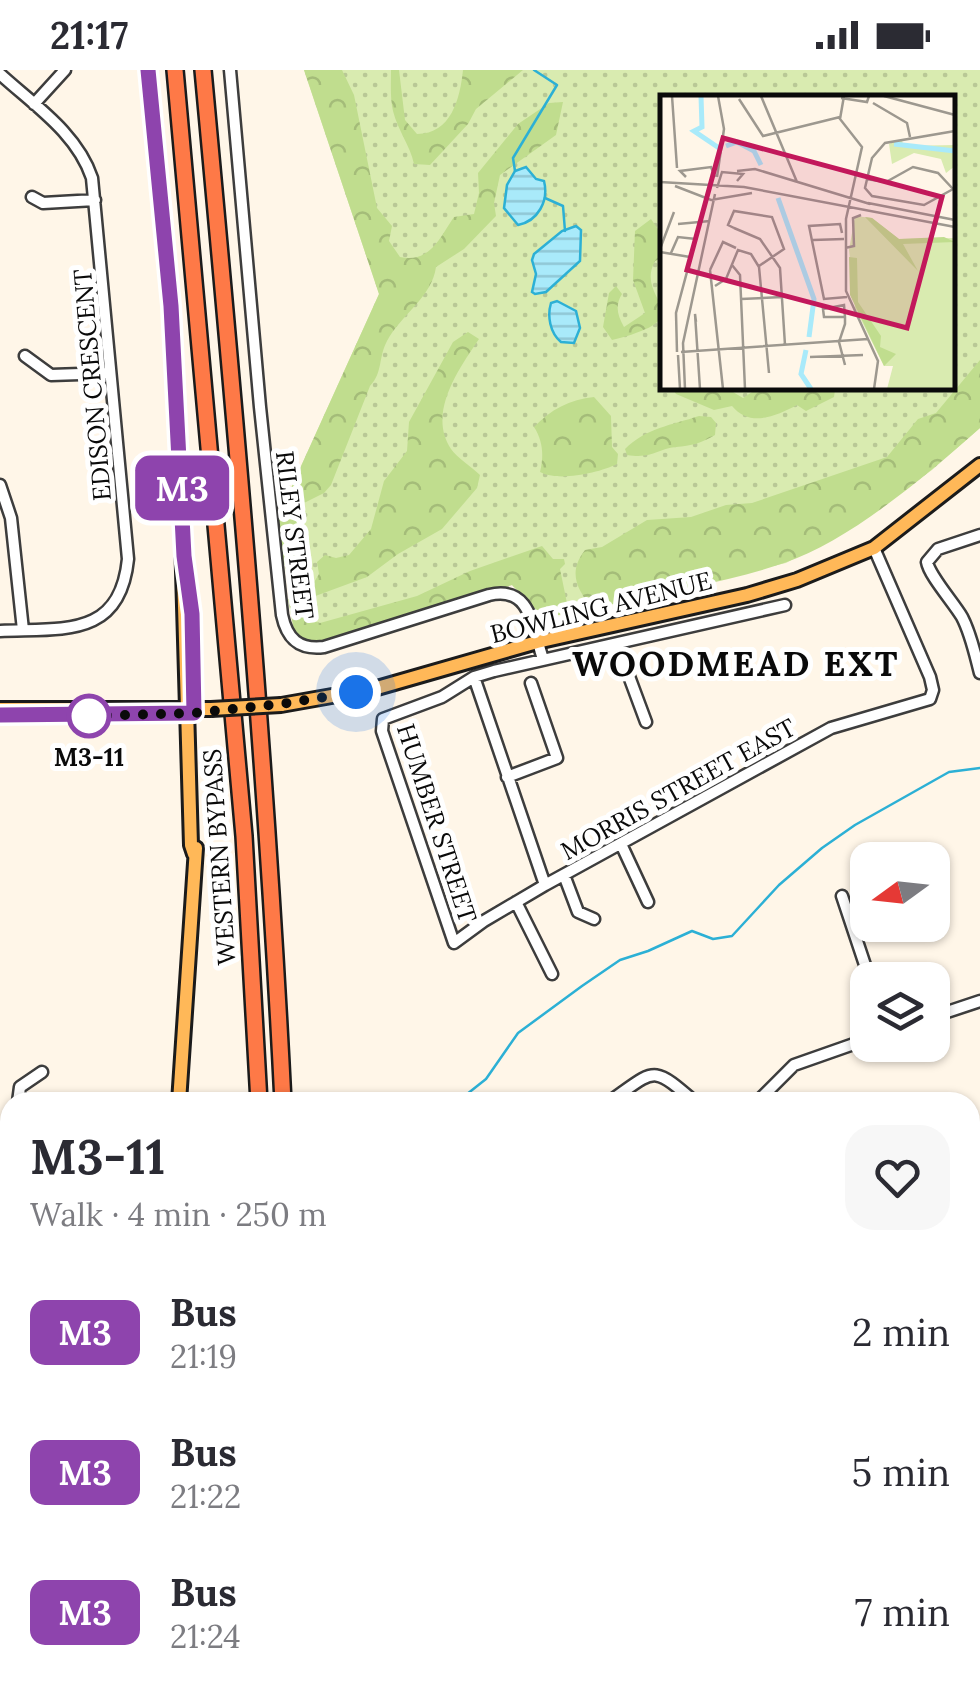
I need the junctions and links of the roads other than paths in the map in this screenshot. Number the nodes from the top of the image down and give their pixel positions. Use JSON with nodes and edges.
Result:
{"nodes":[{"id":1,"x":65,"y":70,"type":"edge"},
{"id":2,"x":148,"y":70,"type":"edge"},
{"id":3,"x":175,"y":70,"type":"edge"},
{"id":4,"x":202,"y":70,"type":"edge"},
{"id":5,"x":230,"y":70,"type":"edge"},
{"id":6,"x":0,"y":74,"type":"edge"},
{"id":7,"x":34,"y":104,"type":"junction"},
{"id":8,"x":32,"y":197,"type":"dead end"},
{"id":9,"x":95,"y":200,"type":"junction"},
{"id":10,"x":25,"y":356,"type":"dead end"},
{"id":11,"x":110,"y":373,"type":"junction"},
{"id":12,"x":980,"y":465,"type":"edge"},
{"id":13,"x":0,"y":485,"type":"edge"},
{"id":14,"x":980,"y":536,"type":"edge"},
{"id":15,"x":874,"y":548,"type":"junction"},
{"id":16,"x":785,"y":604,"type":"dead end"},
{"id":17,"x":22,"y":630,"type":"junction"},
{"id":18,"x":0,"y":631,"type":"edge"},
{"id":19,"x":537,"y":642,"type":"junction"},
{"id":20,"x":616,"y":644,"type":"junction"},
{"id":21,"x":544,"y":659,"type":"junction"},
{"id":22,"x":980,"y":673,"type":"edge"},
{"id":23,"x":474,"y":677,"type":"junction"},
{"id":24,"x":531,"y":683,"type":"dead end"},
{"id":25,"x":196,"y":710,"type":"junction"},
{"id":26,"x":0,"y":712,"type":"edge"},
{"id":27,"x":646,"y":722,"type":"dead end"},
{"id":28,"x":507,"y":777,"type":"junction"},
{"id":29,"x":621,"y":844,"type":"junction"},
{"id":30,"x":564,"y":875,"type":"junction"},
{"id":31,"x":545,"y":886,"type":"junction"},
{"id":32,"x":842,"y":896,"type":"dead end"},
{"id":33,"x":516,"y":902,"type":"junction"},
{"id":34,"x":648,"y":902,"type":"dead end"},
{"id":35,"x":590,"y":922,"type":"dead end"},
{"id":36,"x":454,"y":943,"type":"joint"},
{"id":37,"x":864,"y":962,"type":"edge"},
{"id":38,"x":552,"y":974,"type":"dead end"},
{"id":39,"x":980,"y":1001,"type":"edge"},
{"id":40,"x":950,"y":1011,"type":"edge"},
{"id":41,"x":850,"y":1044,"type":"edge"},
{"id":42,"x":42,"y":1072,"type":"dead end"},
{"id":43,"x":19,"y":1092,"type":"edge"},
{"id":44,"x":180,"y":1092,"type":"edge"},
{"id":45,"x":256,"y":1092,"type":"edge"},
{"id":46,"x":283,"y":1092,"type":"edge"},
{"id":47,"x":624,"y":1092,"type":"edge"},
{"id":48,"x":684,"y":1092,"type":"edge"},
{"id":49,"x":767,"y":1092,"type":"edge"}],
"edges":[{"from":1,"to":7,"type":"street"},
{"from":2,"to":25,"type":"main road"},
{"from":3,"to":45,"type":"highway","name":"WESTERN BYPASS"},
{"from":4,"to":46,"type":"highway","name":"WESTERN BYPASS"},
{"from":5,"to":19,"type":"street","name":"RILEY STREET"},
{"from":6,"to":7,"type":"street","name":"EDISON CRESCENT"},
{"from":7,"to":9,"type":"street","name":"EDISON CRESCENT"},
{"from":8,"to":9,"type":"street"},
{"from":9,"to":11,"type":"street","name":"EDISON CRESCENT"},
{"from":10,"to":11,"type":"street"},
{"from":11,"to":17,"type":"street","name":"EDISON CRESCENT"},
{"from":12,"to":15,"type":"main road","name":"BOWLING AVENUE"},
{"from":13,"to":17,"type":"street"},
{"from":14,"to":22,"type":"street"},
{"from":15,"to":19,"type":"main road","name":"BOWLING AVENUE"},
{"from":15,"to":29,"type":"street","name":"MORRIS STREET EAST"},
{"from":16,"to":20,"type":"street"},
{"from":17,"to":18,"type":"street","name":"EDISON CRESCENT"},
{"from":19,"to":21,"type":"street","name":"RILEY STREET"},
{"from":19,"to":25,"type":"main road","name":"BOWLING AVENUE","bridge":true},
{"from":20,"to":21,"type":"street"},
{"from":20,"to":27,"type":"street"},
{"from":21,"to":23,"type":"street"},
{"from":23,"to":28,"type":"street"},
{"from":23,"to":36,"type":"street","name":"HUMBER STREET"},
{"from":24,"to":28,"type":"street"},
{"from":25,"to":26,"type":"main road","name":"BOWLING AVENUE"},
{"from":25,"to":44,"type":"main road"},
{"from":28,"to":31,"type":"street"},
{"from":29,"to":30,"type":"street","name":"MORRIS STREET EAST"},
{"from":29,"to":34,"type":"street"},
{"from":30,"to":31,"type":"street","name":"MORRIS STREET EAST"},
{"from":30,"to":35,"type":"street"},
{"from":31,"to":33,"type":"street","name":"MORRIS STREET EAST"},
{"from":32,"to":37,"type":"street"},
{"from":33,"to":36,"type":"street","name":"MORRIS STREET EAST"},
{"from":33,"to":38,"type":"street"},
{"from":39,"to":40,"type":"street"},
{"from":41,"to":49,"type":"street"},
{"from":42,"to":43,"type":"street"},
{"from":47,"to":48,"type":"street"}]}
